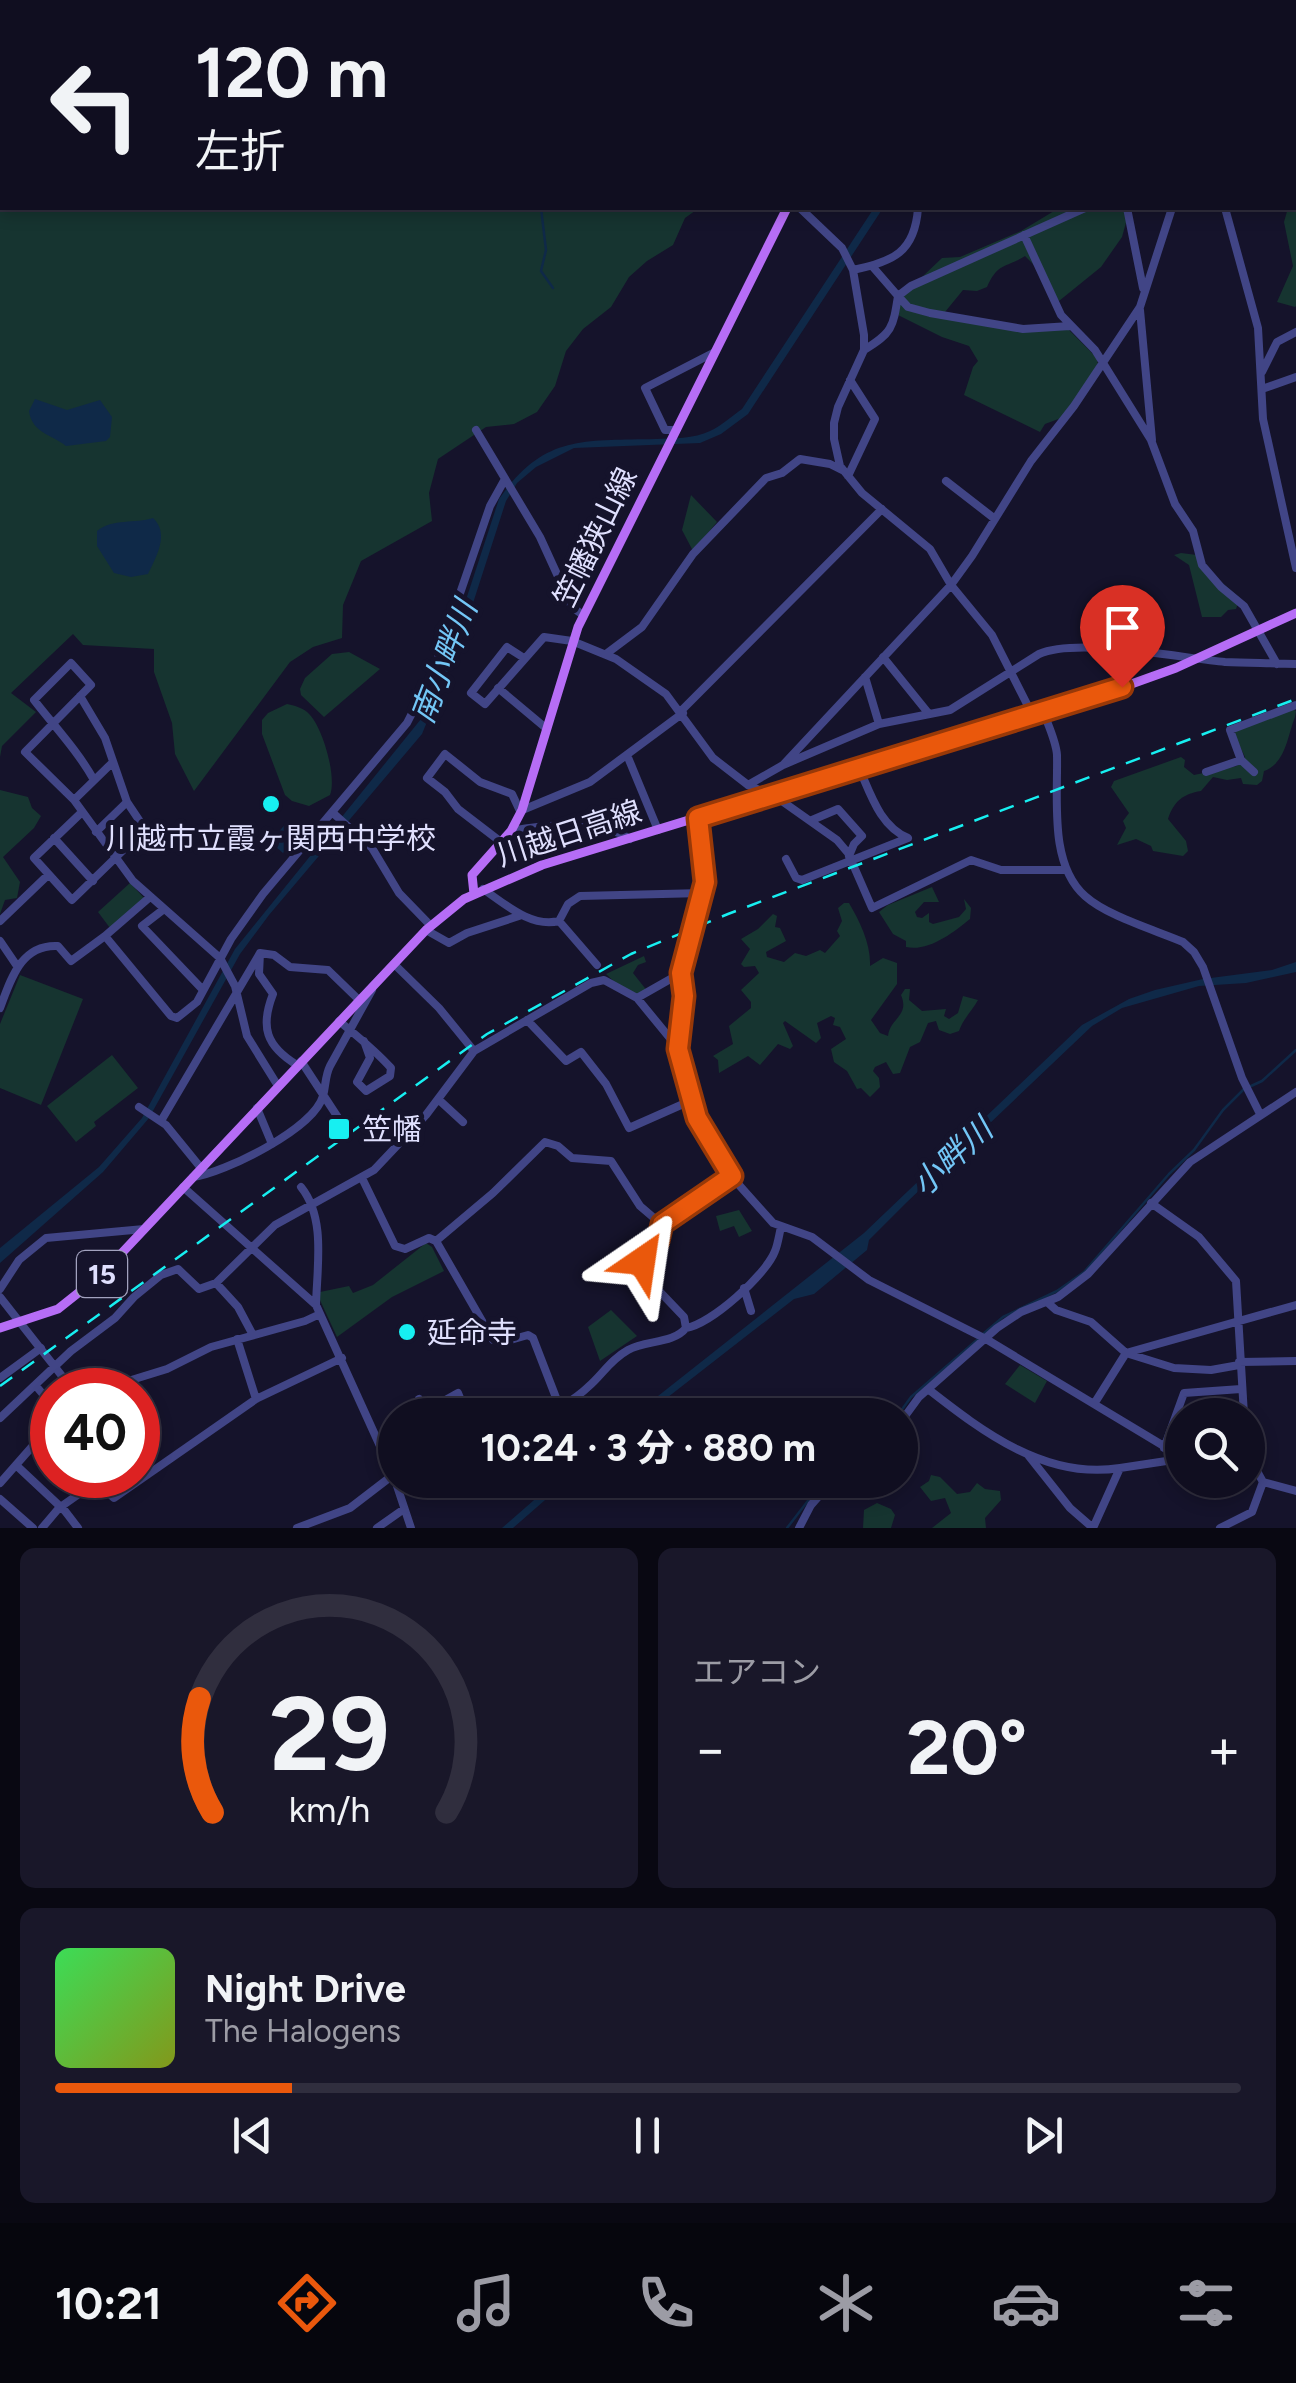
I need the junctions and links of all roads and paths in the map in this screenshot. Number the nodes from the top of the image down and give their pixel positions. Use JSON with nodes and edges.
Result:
{"nodes":[{"id":1,"x":785,"y":210,"type":"edge"},
{"id":2,"x":802,"y":210,"type":"edge"},
{"id":3,"x":918,"y":210,"type":"edge"},
{"id":4,"x":1080,"y":210,"type":"edge"},
{"id":5,"x":1127,"y":210,"type":"edge"},
{"id":6,"x":1171,"y":210,"type":"edge"},
{"id":7,"x":1226,"y":210,"type":"edge"},
{"id":8,"x":1024,"y":235,"type":"junction"},
{"id":9,"x":872,"y":266,"type":"junction"},
{"id":10,"x":852,"y":270,"type":"junction"},
{"id":11,"x":1144,"y":292,"type":"junction"},
{"id":12,"x":898,"y":296,"type":"junction"},
{"id":13,"x":1140,"y":307,"type":"junction"},
{"id":14,"x":1070,"y":326,"type":"junction"},
{"id":15,"x":1296,"y":332,"type":"edge"},
{"id":16,"x":864,"y":350,"type":"junction"},
{"id":17,"x":714,"y":352,"type":"junction"},
{"id":18,"x":1102,"y":362,"type":"junction"},
{"id":19,"x":1261,"y":374,"type":"junction"},
{"id":20,"x":1296,"y":377,"type":"edge"},
{"id":21,"x":850,"y":380,"type":"junction"},
{"id":22,"x":1262,"y":389,"type":"junction"},
{"id":23,"x":476,"y":430,"type":"dead end"},
{"id":24,"x":675,"y":432,"type":"junction"},
{"id":25,"x":1152,"y":444,"type":"junction"},
{"id":26,"x":846,"y":474,"type":"junction"},
{"id":27,"x":506,"y":481,"type":"junction"},
{"id":28,"x":946,"y":481,"type":"dead end"},
{"id":29,"x":882,"y":509,"type":"junction"},
{"id":30,"x":994,"y":519,"type":"junction"},
{"id":31,"x":1296,"y":568,"type":"edge"},
{"id":32,"x":952,"y":585,"type":"junction"},
{"id":33,"x":1296,"y":614,"type":"edge"},
{"id":34,"x":583,"y":615,"type":"junction"},
{"id":35,"x":1259,"y":630,"type":"junction"},
{"id":36,"x":572,"y":641,"type":"junction"},
{"id":37,"x":605,"y":654,"type":"junction"},
{"id":38,"x":524,"y":658,"type":"junction"},
{"id":39,"x":883,"y":658,"type":"junction"},
{"id":40,"x":1198,"y":658,"type":"junction"},
{"id":41,"x":1276,"y":664,"type":"junction"},
{"id":42,"x":1296,"y":664,"type":"edge"},
{"id":43,"x":1010,"y":673,"type":"junction"},
{"id":44,"x":865,"y":677,"type":"junction"},
{"id":45,"x":498,"y":688,"type":"junction"},
{"id":46,"x":80,"y":696,"type":"junction"},
{"id":47,"x":1296,"y":704,"type":"edge"},
{"id":48,"x":682,"y":712,"type":"junction"},
{"id":49,"x":1038,"y":712,"type":"junction"},
{"id":50,"x":929,"y":714,"type":"junction"},
{"id":51,"x":54,"y":722,"type":"junction"},
{"id":52,"x":879,"y":724,"type":"junction"},
{"id":53,"x":546,"y":729,"type":"junction"},
{"id":54,"x":627,"y":755,"type":"junction"},
{"id":55,"x":1241,"y":760,"type":"junction"},
{"id":56,"x":112,"y":763,"type":"junction"},
{"id":57,"x":782,"y":765,"type":"junction"},
{"id":58,"x":860,"y":768,"type":"junction"},
{"id":59,"x":1206,"y":772,"type":"dead end"},
{"id":60,"x":1254,"y":772,"type":"dead end"},
{"id":61,"x":94,"y":780,"type":"junction"},
{"id":62,"x":748,"y":786,"type":"junction"},
{"id":63,"x":768,"y":796,"type":"junction"},
{"id":64,"x":74,"y":800,"type":"junction"},
{"id":65,"x":127,"y":802,"type":"junction"},
{"id":66,"x":522,"y":810,"type":"junction"},
{"id":67,"x":80,"y":812,"type":"junction"},
{"id":68,"x":334,"y":814,"type":"junction"},
{"id":69,"x":698,"y":818,"type":"junction"},
{"id":70,"x":812,"y":820,"type":"junction"},
{"id":71,"x":658,"y":830,"type":"junction"},
{"id":72,"x":511,"y":831,"type":"junction"},
{"id":73,"x":96,"y":832,"type":"junction"},
{"id":74,"x":54,"y":838,"type":"junction"},
{"id":75,"x":630,"y":839,"type":"junction"},
{"id":76,"x":501,"y":842,"type":"junction"},
{"id":77,"x":115,"y":858,"type":"junction"},
{"id":78,"x":850,"y":858,"type":"junction"},
{"id":79,"x":786,"y":859,"type":"dead end"},
{"id":80,"x":1066,"y":870,"type":"junction"},
{"id":81,"x":48,"y":875,"type":"junction"},
{"id":82,"x":93,"y":881,"type":"junction"},
{"id":83,"x":479,"y":892,"type":"junction"},
{"id":84,"x":702,"y":893,"type":"junction"},
{"id":85,"x":150,"y":897,"type":"junction"},
{"id":86,"x":164,"y":909,"type":"junction"},
{"id":87,"x":522,"y":915,"type":"junction"},
{"id":88,"x":0,"y":921,"type":"edge"},
{"id":89,"x":559,"y":921,"type":"junction"},
{"id":90,"x":428,"y":928,"type":"junction"},
{"id":91,"x":106,"y":936,"type":"junction"},
{"id":92,"x":0,"y":941,"type":"edge"},
{"id":93,"x":260,"y":953,"type":"junction"},
{"id":94,"x":221,"y":960,"type":"junction"},
{"id":95,"x":394,"y":964,"type":"junction"},
{"id":96,"x":596,"y":965,"type":"dead end"},
{"id":97,"x":17,"y":966,"type":"junction"},
{"id":98,"x":681,"y":973,"type":"junction"},
{"id":99,"x":373,"y":986,"type":"junction"},
{"id":100,"x":235,"y":988,"type":"junction"},
{"id":101,"x":202,"y":990,"type":"junction"},
{"id":102,"x":637,"y":998,"type":"junction"},
{"id":103,"x":359,"y":1000,"type":"junction"},
{"id":104,"x":0,"y":1008,"type":"edge"},
{"id":105,"x":527,"y":1020,"type":"junction"},
{"id":106,"x":339,"y":1021,"type":"junction"},
{"id":107,"x":352,"y":1031,"type":"junction"},
{"id":108,"x":364,"y":1041,"type":"junction"},
{"id":109,"x":678,"y":1049,"type":"junction"},
{"id":110,"x":474,"y":1051,"type":"junction"},
{"id":111,"x":299,"y":1063,"type":"junction"},
{"id":112,"x":278,"y":1086,"type":"junction"},
{"id":113,"x":1296,"y":1093,"type":"edge"},
{"id":114,"x":323,"y":1096,"type":"junction"},
{"id":115,"x":438,"y":1099,"type":"junction"},
{"id":116,"x":690,"y":1101,"type":"junction"},
{"id":117,"x":139,"y":1107,"type":"dead end"},
{"id":118,"x":257,"y":1108,"type":"junction"},
{"id":119,"x":1260,"y":1114,"type":"junction"},
{"id":120,"x":339,"y":1119,"type":"dead end"},
{"id":121,"x":161,"y":1121,"type":"junction"},
{"id":122,"x":463,"y":1122,"type":"dead end"},
{"id":123,"x":272,"y":1144,"type":"junction"},
{"id":124,"x":201,"y":1168,"type":"junction"},
{"id":125,"x":732,"y":1176,"type":"junction"},
{"id":126,"x":192,"y":1177,"type":"junction"},
{"id":127,"x":362,"y":1178,"type":"junction"},
{"id":128,"x":183,"y":1187,"type":"junction"},
{"id":129,"x":300,"y":1187,"type":"dead end"},
{"id":130,"x":1151,"y":1203,"type":"junction"},
{"id":131,"x":314,"y":1204,"type":"junction"},
{"id":132,"x":662,"y":1224,"type":"junction"},
{"id":133,"x":781,"y":1227,"type":"junction"},
{"id":134,"x":144,"y":1229,"type":"junction"},
{"id":135,"x":436,"y":1241,"type":"junction"},
{"id":136,"x":250,"y":1246,"type":"junction"},
{"id":137,"x":216,"y":1283,"type":"junction"},
{"id":138,"x":744,"y":1288,"type":"junction"},
{"id":139,"x":0,"y":1293,"type":"edge"},
{"id":140,"x":1047,"y":1302,"type":"junction"},
{"id":141,"x":1296,"y":1305,"type":"edge"},
{"id":142,"x":318,"y":1309,"type":"junction"},
{"id":143,"x":750,"y":1312,"type":"dead end"},
{"id":144,"x":23,"y":1322,"type":"junction"},
{"id":145,"x":1240,"y":1324,"type":"junction"},
{"id":146,"x":0,"y":1328,"type":"edge"},
{"id":147,"x":686,"y":1328,"type":"junction"},
{"id":148,"x":252,"y":1336,"type":"junction"},
{"id":149,"x":238,"y":1339,"type":"junction"},
{"id":150,"x":986,"y":1339,"type":"junction"},
{"id":151,"x":41,"y":1348,"type":"junction"},
{"id":152,"x":1126,"y":1353,"type":"junction"},
{"id":153,"x":342,"y":1358,"type":"junction"},
{"id":154,"x":1296,"y":1361,"type":"edge"},
{"id":155,"x":1239,"y":1364,"type":"junction"},
{"id":156,"x":56,"y":1367,"type":"joint"},
{"id":157,"x":1189,"y":1370,"type":"junction"},
{"id":158,"x":160,"y":1372,"type":"edge"},
{"id":159,"x":1,"y":1375,"type":"edge"},
{"id":160,"x":928,"y":1389,"type":"junction"},
{"id":161,"x":1241,"y":1389,"type":"junction"},
{"id":162,"x":30,"y":1391,"type":"edge"},
{"id":163,"x":1192,"y":1392,"type":"junction"},
{"id":164,"x":556,"y":1398,"type":"edge"},
{"id":165,"x":575,"y":1398,"type":"edge"},
{"id":166,"x":1182,"y":1398,"type":"edge"},
{"id":167,"x":1242,"y":1398,"type":"edge"},
{"id":168,"x":256,"y":1399,"type":"junction"},
{"id":169,"x":918,"y":1401,"type":"edge"},
{"id":170,"x":1094,"y":1404,"type":"junction"},
{"id":171,"x":0,"y":1418,"type":"edge"},
{"id":172,"x":378,"y":1437,"type":"edge"},
{"id":173,"x":1164,"y":1448,"type":"edge"},
{"id":174,"x":30,"y":1452,"type":"edge"},
{"id":175,"x":1028,"y":1454,"type":"junction"},
{"id":176,"x":1165,"y":1461,"type":"edge"},
{"id":177,"x":17,"y":1466,"type":"junction"},
{"id":178,"x":160,"y":1466,"type":"edge"},
{"id":179,"x":1120,"y":1468,"type":"junction"},
{"id":180,"x":1265,"y":1482,"type":"edge"},
{"id":181,"x":0,"y":1483,"type":"edge"},
{"id":182,"x":378,"y":1491,"type":"edge"},
{"id":183,"x":1296,"y":1491,"type":"edge"},
{"id":184,"x":71,"y":1498,"type":"edge"},
{"id":185,"x":401,"y":1498,"type":"edge"},
{"id":186,"x":817,"y":1498,"type":"edge"},
{"id":187,"x":1258,"y":1498,"type":"edge"},
{"id":188,"x":0,"y":1500,"type":"edge"},
{"id":189,"x":59,"y":1508,"type":"junction"},
{"id":190,"x":404,"y":1509,"type":"junction"},
{"id":191,"x":34,"y":1528,"type":"edge"},
{"id":192,"x":42,"y":1528,"type":"edge"},
{"id":193,"x":78,"y":1528,"type":"edge"},
{"id":194,"x":298,"y":1528,"type":"edge"},
{"id":195,"x":377,"y":1528,"type":"edge"},
{"id":196,"x":410,"y":1528,"type":"edge"},
{"id":197,"x":799,"y":1528,"type":"edge"},
{"id":198,"x":1220,"y":1528,"type":"edge"}],
"edges":[{"from":1,"to":17,"type":"main road","name":"笠幡狭山線"},
{"from":2,"to":10,"type":"street"},
{"from":3,"to":9,"type":"street"},
{"from":4,"to":8,"type":"street"},
{"from":5,"to":11,"type":"street"},
{"from":6,"to":11,"type":"street"},
{"from":7,"to":19,"type":"street"},
{"from":8,"to":12,"type":"street"},
{"from":8,"to":14,"type":"street"},
{"from":9,"to":10,"type":"street"},
{"from":9,"to":12,"type":"street"},
{"from":10,"to":16,"type":"street"},
{"from":11,"to":13,"type":"street"},
{"from":12,"to":14,"type":"street"},
{"from":12,"to":16,"type":"street"},
{"from":13,"to":18,"type":"street"},
{"from":13,"to":25,"type":"street"},
{"from":14,"to":18,"type":"street"},
{"from":15,"to":19,"type":"street"},
{"from":16,"to":21,"type":"street"},
{"from":17,"to":24,"type":"main road","name":"笠幡狭山線"},
{"from":17,"to":24,"type":"street"},
{"from":18,"to":25,"type":"street"},
{"from":18,"to":30,"type":"street"},
{"from":19,"to":22,"type":"street"},
{"from":20,"to":22,"type":"street"},
{"from":21,"to":26,"type":"street"},
{"from":21,"to":26,"type":"street"},
{"from":22,"to":31,"type":"street"},
{"from":23,"to":27,"type":"street"},
{"from":24,"to":34,"type":"main road","name":"笠幡狭山線"},
{"from":25,"to":35,"type":"street"},
{"from":26,"to":29,"type":"street"},
{"from":26,"to":37,"type":"street"},
{"from":27,"to":34,"type":"street"},
{"from":27,"to":68,"type":"street"},
{"from":28,"to":30,"type":"street"},
{"from":29,"to":32,"type":"street"},
{"from":29,"to":48,"type":"street"},
{"from":30,"to":32,"type":"street"},
{"from":32,"to":39,"type":"street"},
{"from":32,"to":43,"type":"street"},
{"from":33,"to":35,"type":"main road","name":"川越日高線","number":"15"},
{"from":34,"to":36,"type":"main road","name":"笠幡狭山線"},
{"from":35,"to":40,"type":"main road","name":"川越日高線","number":"15"},
{"from":35,"to":41,"type":"street"},
{"from":36,"to":37,"type":"street"},
{"from":36,"to":38,"type":"street"},
{"from":36,"to":53,"type":"main road","name":"笠幡狭山線"},
{"from":37,"to":48,"type":"street"},
{"from":38,"to":45,"type":"street"},
{"from":38,"to":45,"type":"street"},
{"from":39,"to":44,"type":"street"},
{"from":39,"to":50,"type":"street"},
{"from":40,"to":41,"type":"street"},
{"from":40,"to":43,"type":"street"},
{"from":40,"to":49,"type":"main road","name":"川越日高線","number":"15"},
{"from":41,"to":42,"type":"street"},
{"from":43,"to":49,"type":"street"},
{"from":43,"to":50,"type":"street"},
{"from":44,"to":52,"type":"street"},
{"from":44,"to":57,"type":"street"},
{"from":45,"to":53,"type":"street"},
{"from":46,"to":51,"type":"street"},
{"from":46,"to":51,"type":"street"},
{"from":46,"to":56,"type":"street"},
{"from":47,"to":55,"type":"street"},
{"from":48,"to":54,"type":"street"},
{"from":48,"to":62,"type":"street"},
{"from":49,"to":58,"type":"main road","name":"川越日高線","number":"15"},
{"from":49,"to":80,"type":"street"},
{"from":50,"to":52,"type":"street"},
{"from":51,"to":61,"type":"street"},
{"from":51,"to":64,"type":"street"},
{"from":52,"to":57,"type":"street"},
{"from":53,"to":66,"type":"main road","name":"笠幡狭山線"},
{"from":54,"to":66,"type":"street"},
{"from":54,"to":71,"type":"street"},
{"from":55,"to":59,"type":"street"},
{"from":55,"to":60,"type":"street"},
{"from":56,"to":61,"type":"street"},
{"from":56,"to":65,"type":"street"},
{"from":57,"to":62,"type":"street"},
{"from":58,"to":63,"type":"main road","name":"川越日高線","number":"15"},
{"from":58,"to":78,"type":"street"},
{"from":61,"to":64,"type":"street"},
{"from":62,"to":63,"type":"street"},
{"from":63,"to":69,"type":"main road","name":"川越日高線","number":"15"},
{"from":63,"to":70,"type":"street"},
{"from":64,"to":67,"type":"street"},
{"from":65,"to":73,"type":"street"},
{"from":65,"to":77,"type":"street"},
{"from":66,"to":72,"type":"main road","name":"笠幡狭山線"},
{"from":66,"to":76,"type":"street"},
{"from":67,"to":73,"type":"street"},
{"from":67,"to":74,"type":"street"},
{"from":68,"to":90,"type":"street"},
{"from":68,"to":94,"type":"street"},
{"from":69,"to":71,"type":"main road","name":"川越日高線","number":"15"},
{"from":69,"to":84,"type":"street"},
{"from":70,"to":78,"type":"street"},
{"from":70,"to":78,"type":"street"},
{"from":71,"to":75,"type":"main road","name":"川越日高線","number":"15"},
{"from":72,"to":75,"type":"street"},
{"from":72,"to":76,"type":"main road","name":"笠幡狭山線"},
{"from":73,"to":77,"type":"street"},
{"from":74,"to":81,"type":"street"},
{"from":74,"to":82,"type":"street"},
{"from":75,"to":83,"type":"main road","name":"川越日高線","number":"15"},
{"from":76,"to":83,"type":"main road","name":"笠幡狭山線"},
{"from":77,"to":82,"type":"street"},
{"from":77,"to":85,"type":"street"},
{"from":78,"to":79,"type":"street"},
{"from":78,"to":80,"type":"street"},
{"from":80,"to":119,"type":"street"},
{"from":81,"to":82,"type":"street"},
{"from":81,"to":88,"type":"street"},
{"from":83,"to":87,"type":"street"},
{"from":83,"to":90,"type":"main road","name":"川越日高線","number":"15"},
{"from":84,"to":89,"type":"street"},
{"from":84,"to":98,"type":"street"},
{"from":85,"to":86,"type":"street"},
{"from":85,"to":91,"type":"street"},
{"from":86,"to":94,"type":"street"},
{"from":86,"to":101,"type":"street"},
{"from":87,"to":89,"type":"street"},
{"from":87,"to":90,"type":"street"},
{"from":89,"to":96,"type":"street"},
{"from":90,"to":95,"type":"main road","name":"川越日高線","number":"15"},
{"from":91,"to":97,"type":"street"},
{"from":91,"to":101,"type":"street"},
{"from":92,"to":97,"type":"street"},
{"from":93,"to":100,"type":"street"},
{"from":93,"to":103,"type":"street"},
{"from":93,"to":111,"type":"street"},
{"from":94,"to":100,"type":"street"},
{"from":94,"to":101,"type":"street"},
{"from":95,"to":99,"type":"main road","name":"川越日高線","number":"15"},
{"from":95,"to":110,"type":"street"},
{"from":97,"to":104,"type":"street"},
{"from":98,"to":102,"type":"street"},
{"from":98,"to":109,"type":"street"},
{"from":99,"to":103,"type":"main road","name":"川越日高線","number":"15"},
{"from":99,"to":107,"type":"street"},
{"from":100,"to":112,"type":"street"},
{"from":100,"to":121,"type":"street"},
{"from":102,"to":105,"type":"street"},
{"from":102,"to":109,"type":"street"},
{"from":103,"to":106,"type":"main road","name":"川越日高線","number":"15"},
{"from":105,"to":110,"type":"street"},
{"from":105,"to":116,"type":"street"},
{"from":106,"to":107,"type":"street"},
{"from":106,"to":111,"type":"main road","name":"川越日高線","number":"15"},
{"from":107,"to":108,"type":"street"},
{"from":107,"to":114,"type":"street"},
{"from":108,"to":108,"type":"street"},
{"from":109,"to":116,"type":"street"},
{"from":110,"to":115,"type":"street"},
{"from":111,"to":112,"type":"main road","name":"川越日高線","number":"15"},
{"from":111,"to":114,"type":"street"},
{"from":112,"to":118,"type":"main road","name":"川越日高線","number":"15"},
{"from":113,"to":119,"type":"street"},
{"from":114,"to":120,"type":"street"},
{"from":114,"to":123,"type":"street"},
{"from":115,"to":122,"type":"street"},
{"from":115,"to":127,"type":"street"},
{"from":116,"to":125,"type":"street"},
{"from":117,"to":121,"type":"street"},
{"from":118,"to":123,"type":"street"},
{"from":118,"to":124,"type":"main road","name":"川越日高線","number":"15"},
{"from":119,"to":130,"type":"street"},
{"from":121,"to":124,"type":"street"},
{"from":123,"to":126,"type":"street"},
{"from":124,"to":126,"type":"main road","name":"川越日高線","number":"15"},
{"from":125,"to":132,"type":"street"},
{"from":125,"to":133,"type":"street"},
{"from":126,"to":128,"type":"main road","name":"川越日高線","number":"15"},
{"from":127,"to":131,"type":"street"},
{"from":127,"to":135,"type":"street"},
{"from":128,"to":134,"type":"main road","name":"川越日高線","number":"15"},
{"from":128,"to":136,"type":"street"},
{"from":129,"to":131,"type":"street"},
{"from":130,"to":140,"type":"street"},
{"from":130,"to":145,"type":"street"},
{"from":131,"to":136,"type":"street"},
{"from":131,"to":142,"type":"street"},
{"from":132,"to":135,"type":"street"},
{"from":132,"to":147,"type":"street"},
{"from":133,"to":138,"type":"street"},
{"from":133,"to":150,"type":"street"},
{"from":134,"to":139,"type":"street"},
{"from":134,"to":144,"type":"main road","name":"川越日高線","number":"15"},
{"from":135,"to":164,"type":"street"},
{"from":136,"to":137,"type":"street"},
{"from":136,"to":142,"type":"street"},
{"from":137,"to":148,"type":"street"},
{"from":137,"to":156,"type":"street"},
{"from":138,"to":143,"type":"street"},
{"from":138,"to":147,"type":"street"},
{"from":139,"to":144,"type":"street"},
{"from":140,"to":150,"type":"street"},
{"from":140,"to":152,"type":"street"},
{"from":141,"to":145,"type":"street"},
{"from":142,"to":148,"type":"street"},
{"from":142,"to":153,"type":"street"},
{"from":144,"to":146,"type":"main road","name":"川越日高線","number":"15"},
{"from":144,"to":151,"type":"street"},
{"from":145,"to":152,"type":"street"},
{"from":145,"to":155,"type":"street"},
{"from":147,"to":165,"type":"street"},
{"from":148,"to":149,"type":"street"},
{"from":149,"to":158,"type":"street"},
{"from":149,"to":168,"type":"street"},
{"from":150,"to":160,"type":"street"},
{"from":150,"to":170,"type":"street"},
{"from":151,"to":156,"type":"street"},
{"from":151,"to":159,"type":"street"},
{"from":152,"to":157,"type":"street"},
{"from":152,"to":170,"type":"street"},
{"from":153,"to":168,"type":"street"},
{"from":153,"to":172,"type":"street"},
{"from":154,"to":155,"type":"street"},
{"from":155,"to":157,"type":"street"},
{"from":155,"to":161,"type":"street"},
{"from":157,"to":163,"type":"street"},
{"from":160,"to":169,"type":"street"},
{"from":160,"to":175,"type":"street"},
{"from":161,"to":163,"type":"street"},
{"from":161,"to":167,"type":"street"},
{"from":162,"to":171,"type":"street"},
{"from":163,"to":166,"type":"street"},
{"from":168,"to":178,"type":"street"},
{"from":170,"to":173,"type":"street"},
{"from":174,"to":177,"type":"street"},
{"from":175,"to":179,"type":"street"},
{"from":175,"to":179,"type":"street"},
{"from":176,"to":179,"type":"street"},
{"from":177,"to":181,"type":"street"},
{"from":177,"to":189,"type":"street"},
{"from":180,"to":183,"type":"street"},
{"from":182,"to":194,"type":"street"},
{"from":184,"to":189,"type":"street"},
{"from":185,"to":190,"type":"street"},
{"from":186,"to":197,"type":"street"},
{"from":187,"to":198,"type":"street"},
{"from":188,"to":191,"type":"street"},
{"from":189,"to":192,"type":"street"},
{"from":189,"to":193,"type":"street"},
{"from":190,"to":195,"type":"street"},
{"from":190,"to":196,"type":"street"}]}
